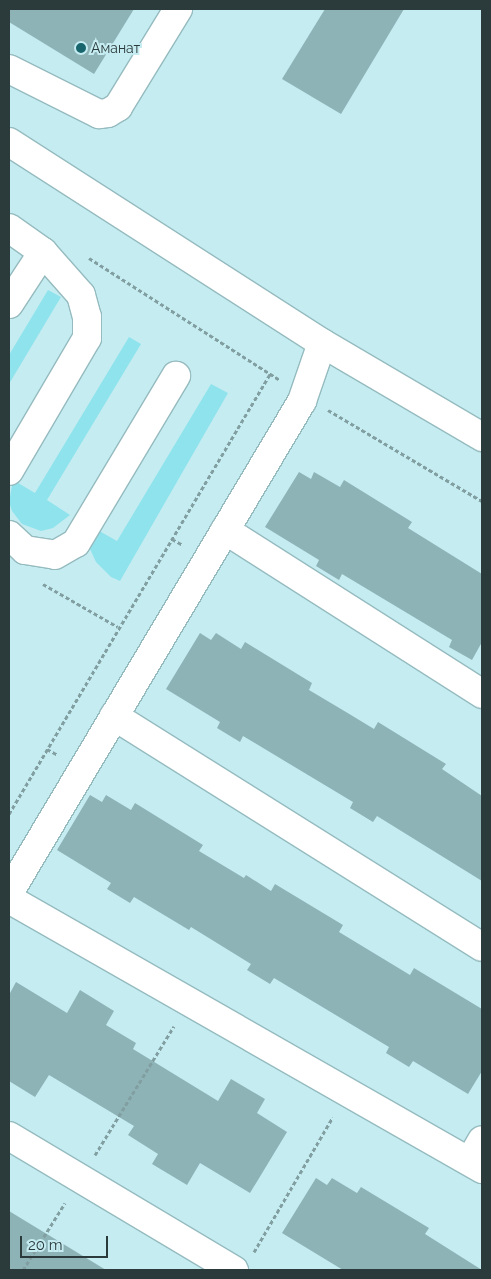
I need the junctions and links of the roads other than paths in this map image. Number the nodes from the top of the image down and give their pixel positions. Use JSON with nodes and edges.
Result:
{"nodes":[{"id":1,"x":178,"y":9,"type":"edge"},
{"id":2,"x":9,"y":69,"type":"edge"},
{"id":3,"x":9,"y":142,"type":"edge"},
{"id":4,"x":9,"y":228,"type":"edge"},
{"id":5,"x":43,"y":252,"type":"junction"},
{"id":6,"x":9,"y":304,"type":"edge"},
{"id":7,"x":322,"y":343,"type":"junction"},
{"id":8,"x":176,"y":376,"type":"dead end"},
{"id":9,"x":482,"y":437,"type":"edge"},
{"id":10,"x":9,"y":470,"type":"edge"},
{"id":11,"x":225,"y":530,"type":"junction"},
{"id":12,"x":9,"y":535,"type":"edge"},
{"id":13,"x":482,"y":694,"type":"edge"},
{"id":14,"x":114,"y":716,"type":"junction"},
{"id":15,"x":9,"y":893,"type":"edge"},
{"id":16,"x":9,"y":899,"type":"edge"},
{"id":17,"x":482,"y":947,"type":"edge"},
{"id":18,"x":9,"y":1136,"type":"edge"},
{"id":19,"x":478,"y":1157,"type":"edge"},
{"id":20,"x":244,"y":1262,"type":"edge"}],
"edges":[{"from":1,"to":2,"type":"street"},
{"from":3,"to":7,"type":"street"},
{"from":4,"to":5,"type":"street"},
{"from":5,"to":6,"type":"street"},
{"from":5,"to":10,"type":"street"},
{"from":7,"to":9,"type":"street"},
{"from":7,"to":11,"type":"street"},
{"from":8,"to":12,"type":"street"},
{"from":11,"to":13,"type":"street"},
{"from":11,"to":14,"type":"street"},
{"from":14,"to":15,"type":"street"},
{"from":14,"to":17,"type":"street"},
{"from":16,"to":19,"type":"street"},
{"from":18,"to":20,"type":"street"}]}
